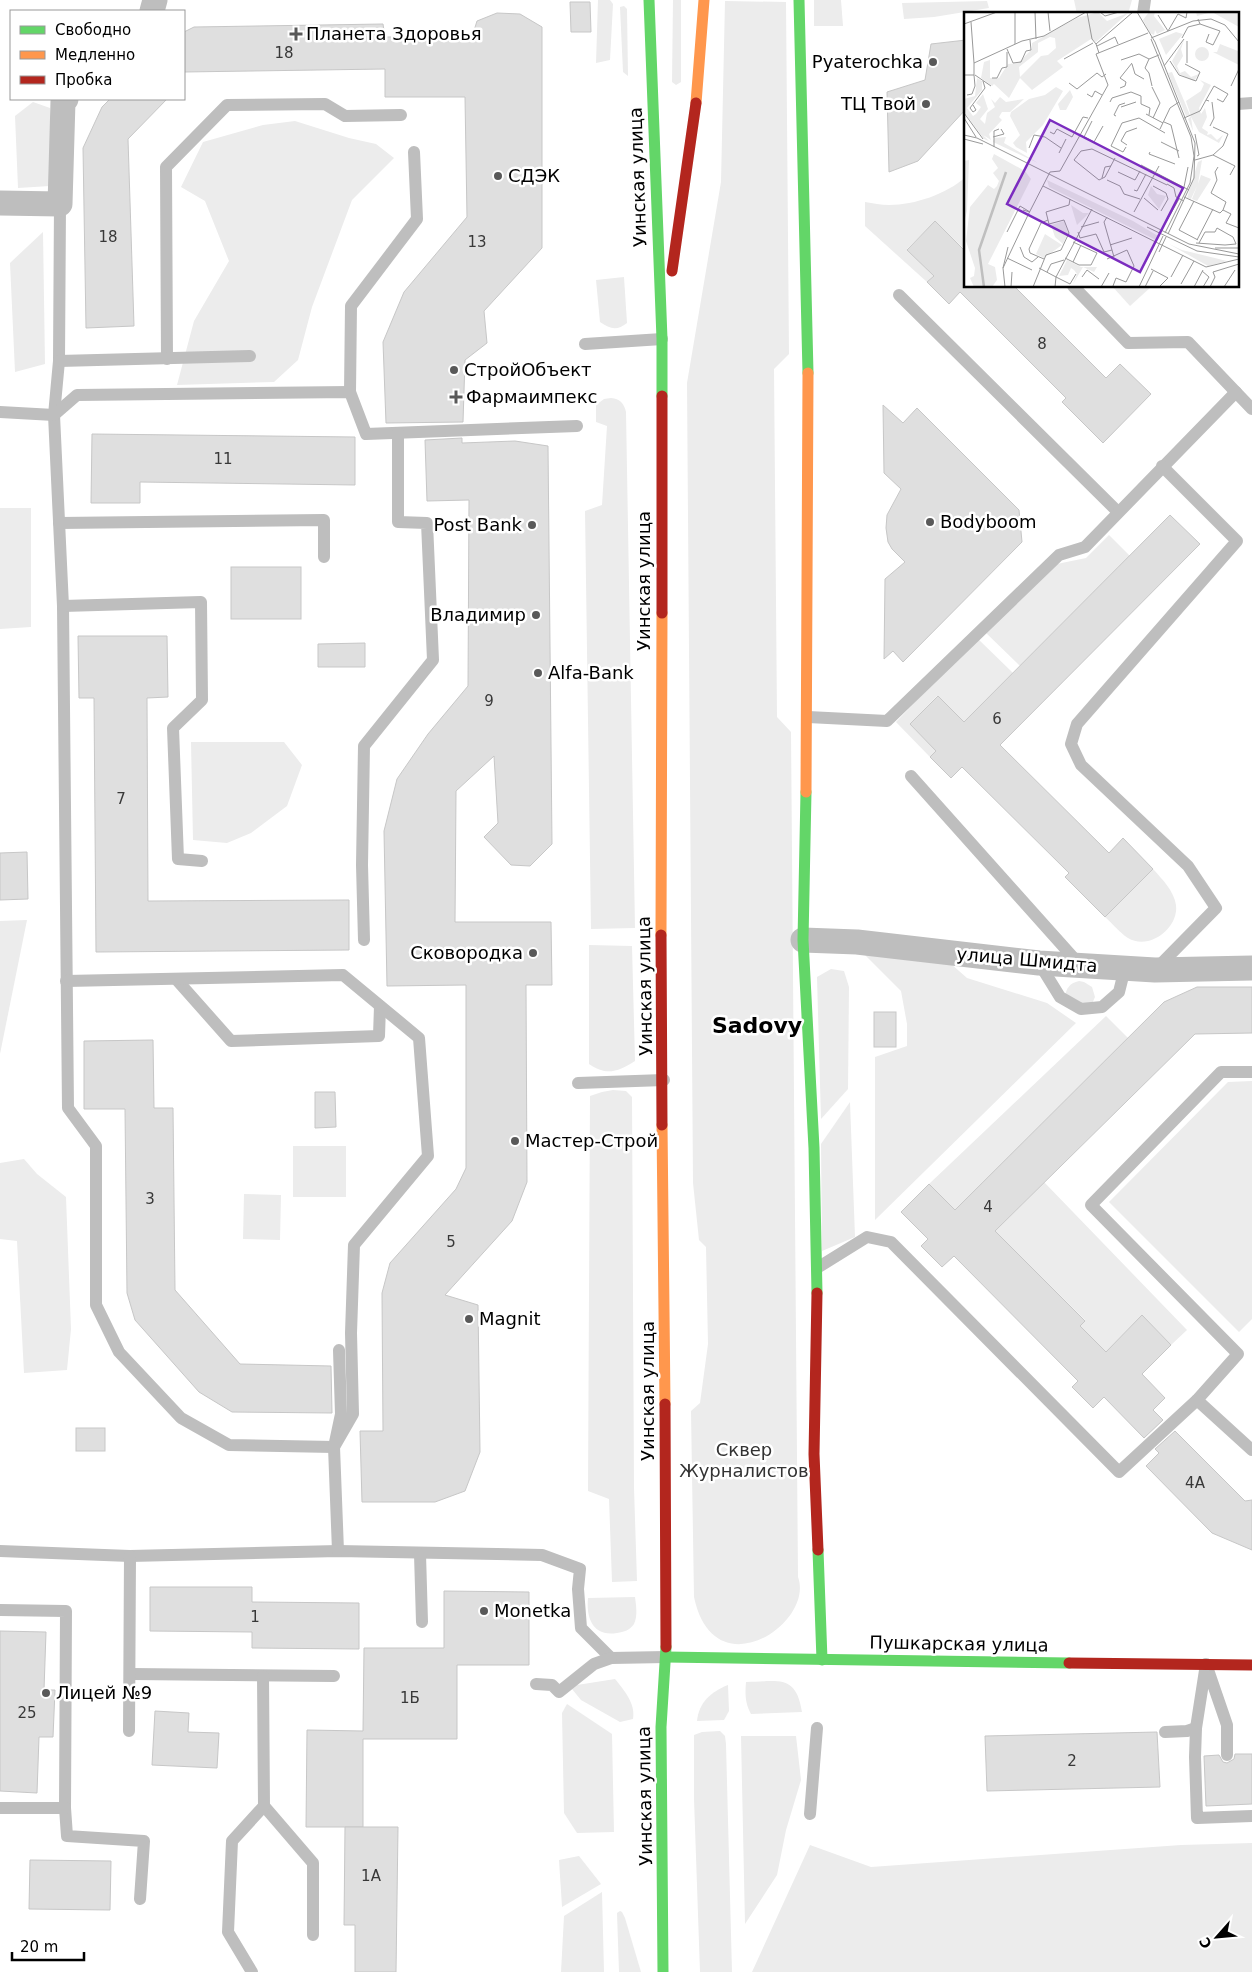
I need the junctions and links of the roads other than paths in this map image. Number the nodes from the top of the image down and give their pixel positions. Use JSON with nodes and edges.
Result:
{"nodes":[{"id":1,"x":649,"y":0,"type":"edge"},
{"id":2,"x":704,"y":0,"type":"edge"},
{"id":3,"x":799,"y":0,"type":"edge"},
{"id":4,"x":65,"y":100,"type":"edge"},
{"id":5,"x":401,"y":115,"type":"dead end"},
{"id":6,"x":414,"y":152,"type":"dead end"},
{"id":7,"x":0,"y":203,"type":"edge"},
{"id":8,"x":60,"y":204,"type":"junction"},
{"id":9,"x":1075,"y":288,"type":"edge"},
{"id":10,"x":899,"y":295,"type":"dead end"},
{"id":11,"x":662,"y":339,"type":"junction"},
{"id":12,"x":585,"y":344,"type":"dead end"},
{"id":13,"x":250,"y":356,"type":"dead end"},
{"id":14,"x":167,"y":359,"type":"junction"},
{"id":15,"x":59,"y":361,"type":"junction"},
{"id":16,"x":350,"y":392,"type":"junction"},
{"id":17,"x":1236,"y":392,"type":"junction"},
{"id":18,"x":1252,"y":409,"type":"edge"},
{"id":19,"x":0,"y":412,"type":"edge"},
{"id":20,"x":54,"y":415,"type":"junction"},
{"id":21,"x":577,"y":426,"type":"dead end"},
{"id":22,"x":398,"y":433,"type":"junction"},
{"id":23,"x":1162,"y":466,"type":"junction"},
{"id":24,"x":1118,"y":512,"type":"junction"},
{"id":25,"x":59,"y":522,"type":"junction"},
{"id":26,"x":324,"y":557,"type":"dead end"},
{"id":27,"x":63,"y":606,"type":"junction"},
{"id":28,"x":808,"y":717,"type":"junction"},
{"id":29,"x":911,"y":776,"type":"dead end"},
{"id":30,"x":202,"y":861,"type":"dead end"},
{"id":31,"x":364,"y":940,"type":"dead end"},
{"id":32,"x":804,"y":940,"type":"junction"},
{"id":33,"x":1039,"y":963,"type":"junction"},
{"id":34,"x":1081,"y":966,"type":"junction"},
{"id":35,"x":1125,"y":968,"type":"junction"},
{"id":36,"x":1252,"y":968,"type":"edge"},
{"id":37,"x":1155,"y":970,"type":"junction"},
{"id":38,"x":176,"y":979,"type":"junction"},
{"id":39,"x":66,"y":981,"type":"junction"},
{"id":40,"x":380,"y":1006,"type":"junction"},
{"id":41,"x":1252,"y":1072,"type":"edge"},
{"id":42,"x":664,"y":1080,"type":"junction"},
{"id":43,"x":578,"y":1083,"type":"dead end"},
{"id":44,"x":817,"y":1268,"type":"junction"},
{"id":45,"x":339,"y":1350,"type":"dead end"},
{"id":46,"x":1197,"y":1400,"type":"junction"},
{"id":47,"x":334,"y":1447,"type":"junction"},
{"id":48,"x":1252,"y":1450,"type":"edge"},
{"id":49,"x":0,"y":1551,"type":"edge"},
{"id":50,"x":338,"y":1551,"type":"junction"},
{"id":51,"x":420,"y":1554,"type":"junction"},
{"id":52,"x":130,"y":1556,"type":"junction"},
{"id":53,"x":0,"y":1610,"type":"edge"},
{"id":54,"x":422,"y":1622,"type":"dead end"},
{"id":55,"x":611,"y":1658,"type":"junction"},
{"id":56,"x":666,"y":1658,"type":"junction"},
{"id":57,"x":822,"y":1660,"type":"junction"},
{"id":58,"x":1206,"y":1664,"type":"junction"},
{"id":59,"x":1252,"y":1665,"type":"edge"},
{"id":60,"x":131,"y":1674,"type":"junction"},
{"id":61,"x":263,"y":1676,"type":"junction"},
{"id":62,"x":334,"y":1676,"type":"dead end"},
{"id":63,"x":536,"y":1684,"type":"dead end"},
{"id":64,"x":817,"y":1728,"type":"dead end"},
{"id":65,"x":1196,"y":1728,"type":"junction"},
{"id":66,"x":130,"y":1731,"type":"dead end"},
{"id":67,"x":1165,"y":1732,"type":"dead end"},
{"id":68,"x":1227,"y":1755,"type":"dead end"},
{"id":69,"x":264,"y":1806,"type":"junction"},
{"id":70,"x":0,"y":1808,"type":"edge"},
{"id":71,"x":65,"y":1808,"type":"junction"},
{"id":72,"x":810,"y":1814,"type":"dead end"},
{"id":73,"x":1252,"y":1816,"type":"edge"},
{"id":74,"x":140,"y":1899,"type":"dead end"},
{"id":75,"x":313,"y":1935,"type":"dead end"},
{"id":76,"x":252,"y":1972,"type":"edge"},
{"id":77,"x":663,"y":1972,"type":"edge"}],
"edges":[{"from":1,"to":11,"type":"main road","name":"Уинская улица"},
{"from":2,"to":11,"type":"main road"},
{"from":3,"to":28,"type":"main road"},
{"from":4,"to":8,"type":"street"},
{"from":5,"to":14,"type":"lane"},
{"from":6,"to":16,"type":"lane"},
{"from":7,"to":8,"type":"street"},
{"from":8,"to":15,"type":"lane"},
{"from":9,"to":17,"type":"lane"},
{"from":10,"to":24,"type":"lane"},
{"from":11,"to":12,"type":"lane"},
{"from":11,"to":42,"type":"main road","name":"Уинская улица"},
{"from":13,"to":14,"type":"lane"},
{"from":14,"to":15,"type":"lane"},
{"from":15,"to":20,"type":"lane"},
{"from":16,"to":20,"type":"lane"},
{"from":16,"to":22,"type":"lane"},
{"from":17,"to":18,"type":"lane"},
{"from":17,"to":23,"type":"lane"},
{"from":19,"to":20,"type":"lane"},
{"from":20,"to":25,"type":"lane"},
{"from":21,"to":22,"type":"lane"},
{"from":22,"to":31,"type":"lane"},
{"from":23,"to":24,"type":"lane"},
{"from":23,"to":37,"type":"lane"},
{"from":24,"to":28,"type":"lane"},
{"from":25,"to":26,"type":"lane"},
{"from":25,"to":27,"type":"lane"},
{"from":27,"to":30,"type":"lane"},
{"from":27,"to":39,"type":"lane"},
{"from":28,"to":32,"type":"main road"},
{"from":29,"to":34,"type":"lane"},
{"from":32,"to":33,"type":"street","name":"улица Шмидта"},
{"from":32,"to":44,"type":"main road"},
{"from":33,"to":34,"type":"street","name":"улица Шмидта"},
{"from":33,"to":35,"type":"lane"},
{"from":34,"to":35,"type":"street","name":"улица Шмидта"},
{"from":35,"to":37,"type":"street","name":"улица Шмидта"},
{"from":36,"to":37,"type":"street","name":"улица Шмидта"},
{"from":38,"to":39,"type":"lane"},
{"from":38,"to":40,"type":"lane"},
{"from":38,"to":40,"type":"lane"},
{"from":39,"to":47,"type":"lane"},
{"from":40,"to":47,"type":"lane"},
{"from":41,"to":46,"type":"lane"},
{"from":42,"to":43,"type":"lane"},
{"from":42,"to":56,"type":"main road","name":"Уинская улица"},
{"from":44,"to":46,"type":"lane"},
{"from":44,"to":57,"type":"main road"},
{"from":45,"to":47,"type":"lane"},
{"from":46,"to":48,"type":"lane"},
{"from":47,"to":50,"type":"lane"},
{"from":49,"to":52,"type":"lane"},
{"from":50,"to":51,"type":"lane"},
{"from":50,"to":52,"type":"lane"},
{"from":51,"to":54,"type":"lane"},
{"from":51,"to":55,"type":"lane"},
{"from":52,"to":60,"type":"lane"},
{"from":53,"to":71,"type":"lane"},
{"from":55,"to":56,"type":"lane"},
{"from":55,"to":63,"type":"lane"},
{"from":56,"to":57,"type":"main road","name":"Пушкарская улица"},
{"from":56,"to":77,"type":"main road","name":"Уинская улица"},
{"from":57,"to":58,"type":"main road","name":"Пушкарская улица"},
{"from":58,"to":59,"type":"main road","name":"Пушкарская улица"},
{"from":58,"to":65,"type":"lane"},
{"from":58,"to":68,"type":"lane"},
{"from":60,"to":61,"type":"lane"},
{"from":60,"to":66,"type":"lane"},
{"from":61,"to":62,"type":"lane"},
{"from":61,"to":69,"type":"lane"},
{"from":64,"to":72,"type":"lane"},
{"from":65,"to":67,"type":"lane"},
{"from":65,"to":73,"type":"lane"},
{"from":69,"to":75,"type":"lane"},
{"from":69,"to":76,"type":"lane"},
{"from":70,"to":71,"type":"lane"},
{"from":71,"to":74,"type":"lane"}]}
